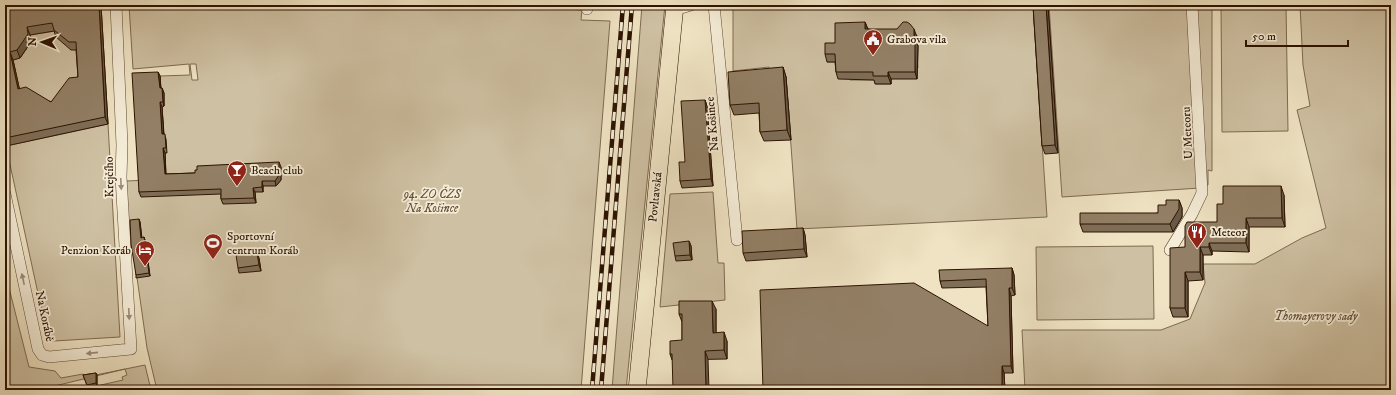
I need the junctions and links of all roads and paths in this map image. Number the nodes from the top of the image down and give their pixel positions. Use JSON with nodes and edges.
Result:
{"nodes":[{"id":1,"x":116,"y":5,"type":"edge"},
{"id":2,"x":691,"y":5,"type":"edge"},
{"id":3,"x":714,"y":5,"type":"edge"},
{"id":4,"x":1192,"y":5,"type":"edge"},
{"id":5,"x":674,"y":7,"type":"edge"},
{"id":6,"x":5,"y":194,"type":"edge"},
{"id":7,"x":736,"y":240,"type":"dead end"},
{"id":8,"x":1170,"y":250,"type":"edge"},
{"id":9,"x":131,"y":349,"type":"joint"},
{"id":10,"x":637,"y":390,"type":"edge"}],
"edges":[{"from":1,"to":9,"type":"street","name":"Krejčího","one_way":true},
{"from":2,"to":5,"type":"street"},
{"from":3,"to":7,"type":"street","name":"Na Košince"},
{"from":4,"to":8,"type":"street","name":"U Meteoru"},
{"from":5,"to":10,"type":"main road","name":"Povltavská"},
{"from":9,"to":6,"type":"street","name":"Na Korábě","one_way":true}]}
